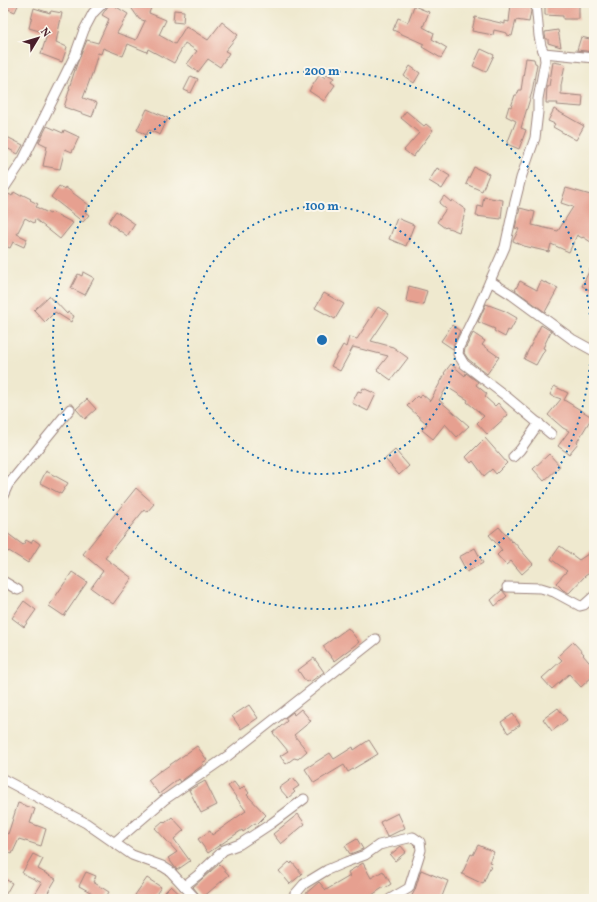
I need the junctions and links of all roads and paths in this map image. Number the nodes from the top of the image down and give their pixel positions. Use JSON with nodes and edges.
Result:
{"nodes":[{"id":1,"x":103,"y":3,"type":"edge"},
{"id":2,"x":536,"y":3,"type":"edge"},
{"id":3,"x":544,"y":53,"type":"junction"},
{"id":4,"x":594,"y":58,"type":"edge"},
{"id":5,"x":3,"y":190,"type":"edge"},
{"id":6,"x":490,"y":281,"type":"junction"},
{"id":7,"x":594,"y":349,"type":"edge"},
{"id":8,"x":70,"y":410,"type":"dead end"},
{"id":9,"x":538,"y":424,"type":"junction"},
{"id":10,"x":551,"y":434,"type":"dead end"},
{"id":11,"x":513,"y":457,"type":"dead end"},
{"id":12,"x":3,"y":496,"type":"edge"},
{"id":13,"x":3,"y":581,"type":"edge"},
{"id":14,"x":507,"y":587,"type":"dead end"},
{"id":15,"x":18,"y":590,"type":"dead end"},
{"id":16,"x":594,"y":596,"type":"edge"},
{"id":17,"x":376,"y":639,"type":"dead end"},
{"id":18,"x":3,"y":779,"type":"edge"},
{"id":19,"x":304,"y":799,"type":"dead end"},
{"id":20,"x":114,"y":842,"type":"junction"},
{"id":21,"x":184,"y":886,"type":"junction"},
{"id":22,"x":196,"y":899,"type":"edge"},
{"id":23,"x":291,"y":899,"type":"edge"},
{"id":24,"x":390,"y":899,"type":"edge"}],
"edges":[{"from":1,"to":5,"type":"street"},
{"from":2,"to":3,"type":"street"},
{"from":3,"to":4,"type":"street"},
{"from":3,"to":6,"type":"street"},
{"from":6,"to":7,"type":"street"},
{"from":6,"to":9,"type":"street"},
{"from":8,"to":12,"type":"street"},
{"from":9,"to":10,"type":"street"},
{"from":9,"to":11,"type":"street"},
{"from":13,"to":15,"type":"street"},
{"from":14,"to":16,"type":"street"},
{"from":17,"to":20,"type":"street"},
{"from":18,"to":20,"type":"street"},
{"from":19,"to":21,"type":"street"},
{"from":20,"to":21,"type":"street"},
{"from":21,"to":22,"type":"street"},
{"from":23,"to":24,"type":"street"}]}
